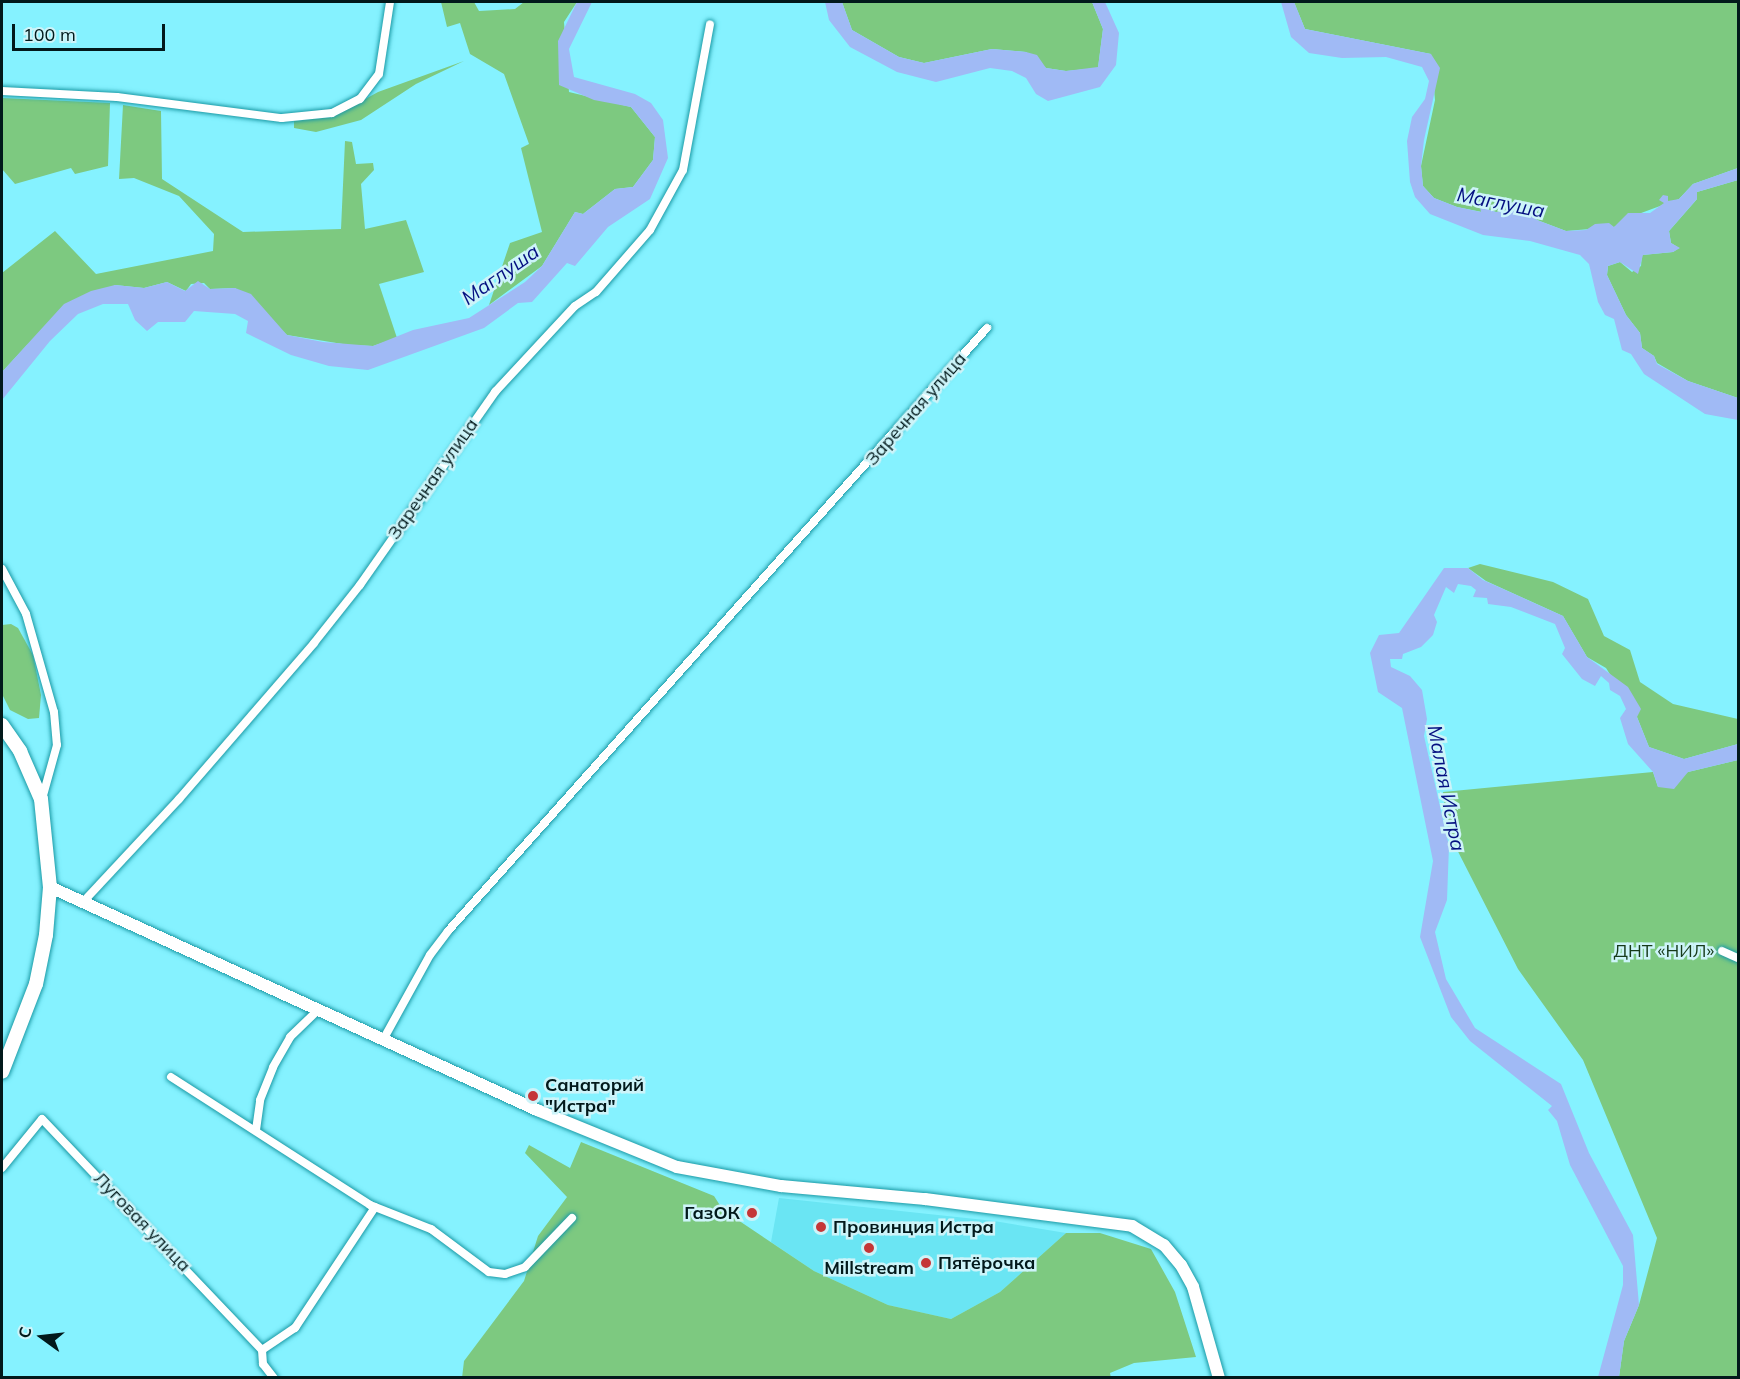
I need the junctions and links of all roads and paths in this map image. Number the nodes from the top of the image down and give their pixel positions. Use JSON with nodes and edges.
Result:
{"nodes":[{"id":1,"x":390,"y":2,"type":"edge"},
{"id":2,"x":710,"y":24,"type":"dead end"},
{"id":3,"x":2,"y":92,"type":"edge"},
{"id":4,"x":987,"y":328,"type":"dead end"},
{"id":5,"x":2,"y":569,"type":"edge"},
{"id":6,"x":2,"y":725,"type":"edge"},
{"id":7,"x":41,"y":799,"type":"junction"},
{"id":8,"x":50,"y":887,"type":"junction"},
{"id":9,"x":83,"y":902,"type":"junction"},
{"id":10,"x":1722,"y":951,"type":"dead end"},
{"id":11,"x":1738,"y":958,"type":"edge"},
{"id":12,"x":317,"y":1011,"type":"junction"},
{"id":13,"x":383,"y":1041,"type":"junction"},
{"id":14,"x":2,"y":1072,"type":"edge"},
{"id":15,"x":171,"y":1077,"type":"dead end"},
{"id":16,"x":256,"y":1130,"type":"junction"},
{"id":17,"x":2,"y":1168,"type":"edge"},
{"id":18,"x":375,"y":1207,"type":"junction"},
{"id":19,"x":572,"y":1218,"type":"dead end"},
{"id":20,"x":262,"y":1350,"type":"junction"},
{"id":21,"x":274,"y":1377,"type":"edge"},
{"id":22,"x":1219,"y":1377,"type":"edge"}],
"edges":[{"from":1,"to":3,"type":"street"},
{"from":2,"to":9,"type":"street","name":"Заречная улица"},
{"from":4,"to":13,"type":"street","name":"Заречная улица"},
{"from":5,"to":7,"type":"street"},
{"from":6,"to":7,"type":"main road"},
{"from":7,"to":8,"type":"main road"},
{"from":8,"to":9,"type":"main road"},
{"from":8,"to":14,"type":"main road"},
{"from":9,"to":12,"type":"main road"},
{"from":10,"to":11,"type":"street"},
{"from":12,"to":13,"type":"main road"},
{"from":12,"to":16,"type":"street"},
{"from":13,"to":22,"type":"main road"},
{"from":15,"to":16,"type":"street"},
{"from":16,"to":18,"type":"street"},
{"from":17,"to":20,"type":"street","name":"Луговая улица"},
{"from":18,"to":19,"type":"street"},
{"from":18,"to":20,"type":"street"},
{"from":20,"to":21,"type":"street","name":"Луговая улица"}]}
